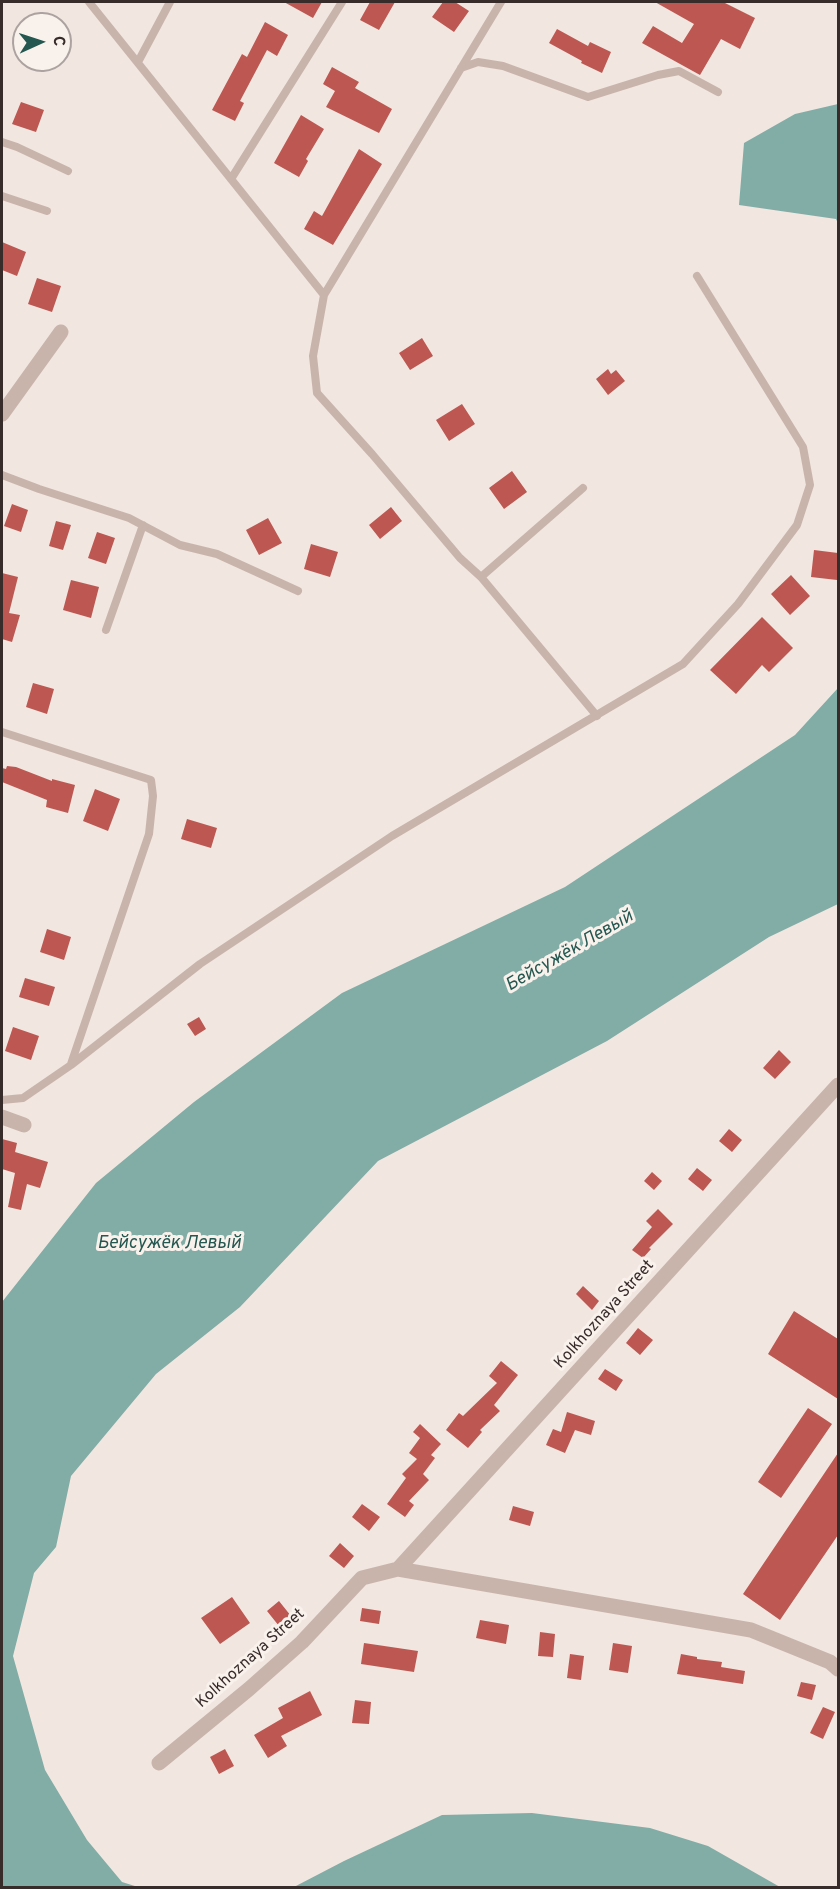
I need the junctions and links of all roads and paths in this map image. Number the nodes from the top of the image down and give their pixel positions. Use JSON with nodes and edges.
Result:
{"nodes":[{"id":1,"x":89,"y":2,"type":"edge"},
{"id":2,"x":170,"y":2,"type":"edge"},
{"id":3,"x":342,"y":2,"type":"edge"},
{"id":4,"x":501,"y":2,"type":"edge"},
{"id":5,"x":138,"y":62,"type":"junction"},
{"id":6,"x":461,"y":68,"type":"junction"},
{"id":7,"x":718,"y":92,"type":"dead end"},
{"id":8,"x":2,"y":142,"type":"edge"},
{"id":9,"x":68,"y":171,"type":"dead end"},
{"id":10,"x":231,"y":179,"type":"junction"},
{"id":11,"x":2,"y":196,"type":"edge"},
{"id":12,"x":47,"y":211,"type":"dead end"},
{"id":13,"x":697,"y":276,"type":"dead end"},
{"id":14,"x":324,"y":296,"type":"junction"},
{"id":15,"x":61,"y":332,"type":"dead end"},
{"id":16,"x":2,"y":414,"type":"edge"},
{"id":17,"x":2,"y":475,"type":"edge"},
{"id":18,"x":583,"y":488,"type":"dead end"},
{"id":19,"x":142,"y":525,"type":"junction"},
{"id":20,"x":481,"y":577,"type":"junction"},
{"id":21,"x":298,"y":591,"type":"dead end"},
{"id":22,"x":106,"y":630,"type":"dead end"},
{"id":23,"x":597,"y":716,"type":"junction"},
{"id":24,"x":2,"y":732,"type":"edge"},
{"id":25,"x":71,"y":1065,"type":"junction"},
{"id":26,"x":838,"y":1085,"type":"edge"},
{"id":27,"x":2,"y":1100,"type":"edge"},
{"id":28,"x":2,"y":1117,"type":"edge"},
{"id":29,"x":24,"y":1125,"type":"dead end"},
{"id":30,"x":398,"y":1569,"type":"junction"},
{"id":31,"x":838,"y":1669,"type":"edge"},
{"id":32,"x":159,"y":1763,"type":"dead end"}],
"edges":[{"from":1,"to":5,"type":"lane"},
{"from":2,"to":5,"type":"lane"},
{"from":3,"to":10,"type":"lane"},
{"from":4,"to":6,"type":"lane"},
{"from":5,"to":10,"type":"lane"},
{"from":6,"to":7,"type":"lane"},
{"from":6,"to":14,"type":"lane"},
{"from":8,"to":9,"type":"lane"},
{"from":10,"to":14,"type":"lane"},
{"from":11,"to":12,"type":"lane"},
{"from":13,"to":23,"type":"lane"},
{"from":14,"to":20,"type":"lane"},
{"from":15,"to":16,"type":"street"},
{"from":17,"to":19,"type":"lane"},
{"from":18,"to":20,"type":"lane"},
{"from":19,"to":21,"type":"lane"},
{"from":19,"to":22,"type":"lane"},
{"from":20,"to":23,"type":"lane"},
{"from":23,"to":25,"type":"lane"},
{"from":24,"to":25,"type":"lane"},
{"from":25,"to":27,"type":"lane"},
{"from":26,"to":30,"type":"street","name":"Kolkhoznaya Street"},
{"from":28,"to":29,"type":"street"},
{"from":30,"to":31,"type":"street","name":"Kolkhoznaya Street"},
{"from":30,"to":32,"type":"street","name":"Kolkhoznaya Street"}]}
